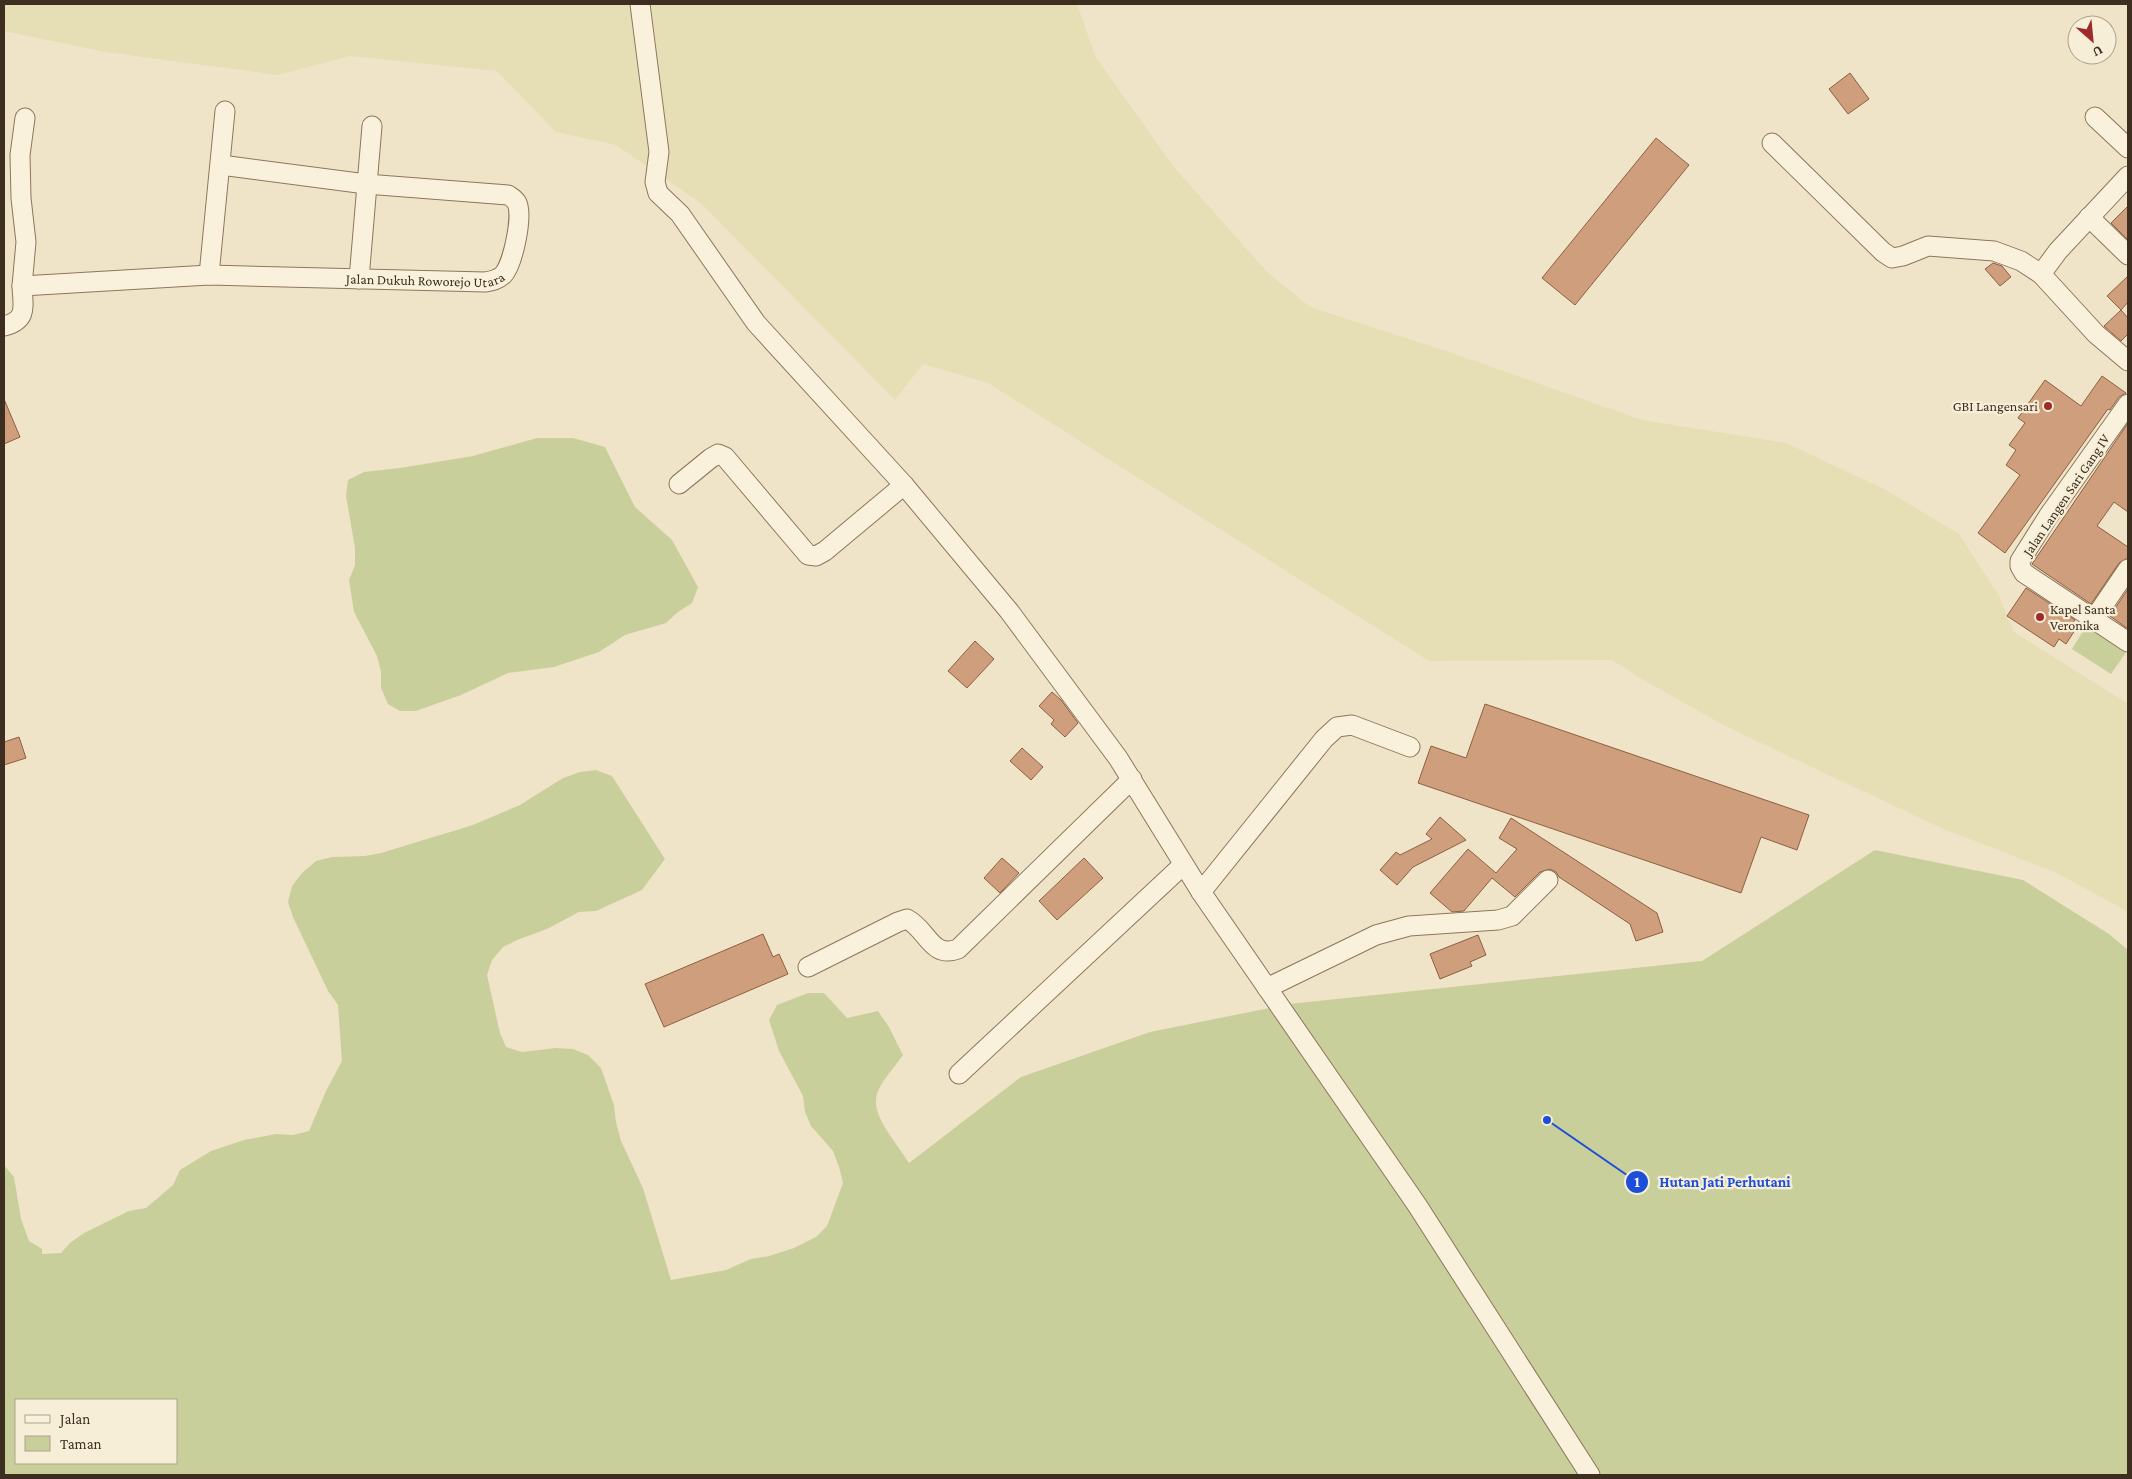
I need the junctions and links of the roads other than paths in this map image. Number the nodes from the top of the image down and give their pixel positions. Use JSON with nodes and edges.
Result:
{"nodes":[{"id":1,"x":640,"y":4,"type":"edge"},
{"id":2,"x":225,"y":111,"type":"dead end"},
{"id":3,"x":2095,"y":117,"type":"dead end"},
{"id":4,"x":26,"y":118,"type":"dead end"},
{"id":5,"x":372,"y":126,"type":"dead end"},
{"id":6,"x":1772,"y":143,"type":"dead end"},
{"id":7,"x":2128,"y":148,"type":"edge"},
{"id":8,"x":221,"y":165,"type":"junction"},
{"id":9,"x":2128,"y":176,"type":"edge"},
{"id":10,"x":366,"y":184,"type":"junction"},
{"id":11,"x":2089,"y":217,"type":"junction"},
{"id":12,"x":2128,"y":255,"type":"edge"},
{"id":13,"x":209,"y":274,"type":"junction"},
{"id":14,"x":2041,"y":274,"type":"junction"},
{"id":15,"x":359,"y":279,"type":"junction"},
{"id":16,"x":22,"y":286,"type":"junction"},
{"id":17,"x":4,"y":326,"type":"edge"},
{"id":18,"x":2128,"y":360,"type":"edge"},
{"id":19,"x":2128,"y":404,"type":"edge"},
{"id":20,"x":679,"y":484,"type":"dead end"},
{"id":21,"x":904,"y":485,"type":"junction"},
{"id":22,"x":2128,"y":569,"type":"edge"},
{"id":23,"x":2094,"y":619,"type":"junction"},
{"id":24,"x":2128,"y":642,"type":"edge"},
{"id":25,"x":1410,"y":747,"type":"dead end"},
{"id":26,"x":1132,"y":779,"type":"junction"},
{"id":27,"x":1183,"y":865,"type":"junction"},
{"id":28,"x":1548,"y":880,"type":"dead end"},
{"id":29,"x":1201,"y":892,"type":"junction"},
{"id":30,"x":808,"y":967,"type":"dead end"},
{"id":31,"x":1267,"y":988,"type":"junction"},
{"id":32,"x":959,"y":1074,"type":"dead end"},
{"id":33,"x":1590,"y":1475,"type":"edge"}],
"edges":[{"from":1,"to":21,"type":"street"},
{"from":2,"to":8,"type":"street"},
{"from":3,"to":7,"type":"street"},
{"from":4,"to":16,"type":"street"},
{"from":5,"to":10,"type":"street"},
{"from":6,"to":14,"type":"street"},
{"from":8,"to":10,"type":"street","name":"Jalan Dukuh Roworejo Utara"},
{"from":8,"to":13,"type":"street"},
{"from":9,"to":11,"type":"street"},
{"from":10,"to":15,"type":"street"},
{"from":10,"to":15,"type":"street","name":"Jalan Dukuh Roworejo Utara"},
{"from":11,"to":12,"type":"street"},
{"from":11,"to":14,"type":"street"},
{"from":13,"to":15,"type":"street","name":"Jalan Dukuh Roworejo Utara"},
{"from":13,"to":16,"type":"street","name":"Jalan Dukuh Roworejo Utara"},
{"from":14,"to":18,"type":"street"},
{"from":16,"to":17,"type":"street"},
{"from":19,"to":23,"type":"street","name":"Jalan Langen Sari Gang IV"},
{"from":20,"to":21,"type":"street"},
{"from":21,"to":26,"type":"street"},
{"from":22,"to":23,"type":"street"},
{"from":23,"to":24,"type":"street"},
{"from":25,"to":29,"type":"street"},
{"from":26,"to":27,"type":"street"},
{"from":26,"to":30,"type":"street"},
{"from":27,"to":29,"type":"street"},
{"from":27,"to":32,"type":"street"},
{"from":28,"to":31,"type":"street"},
{"from":29,"to":31,"type":"street"},
{"from":31,"to":33,"type":"street"}]}
